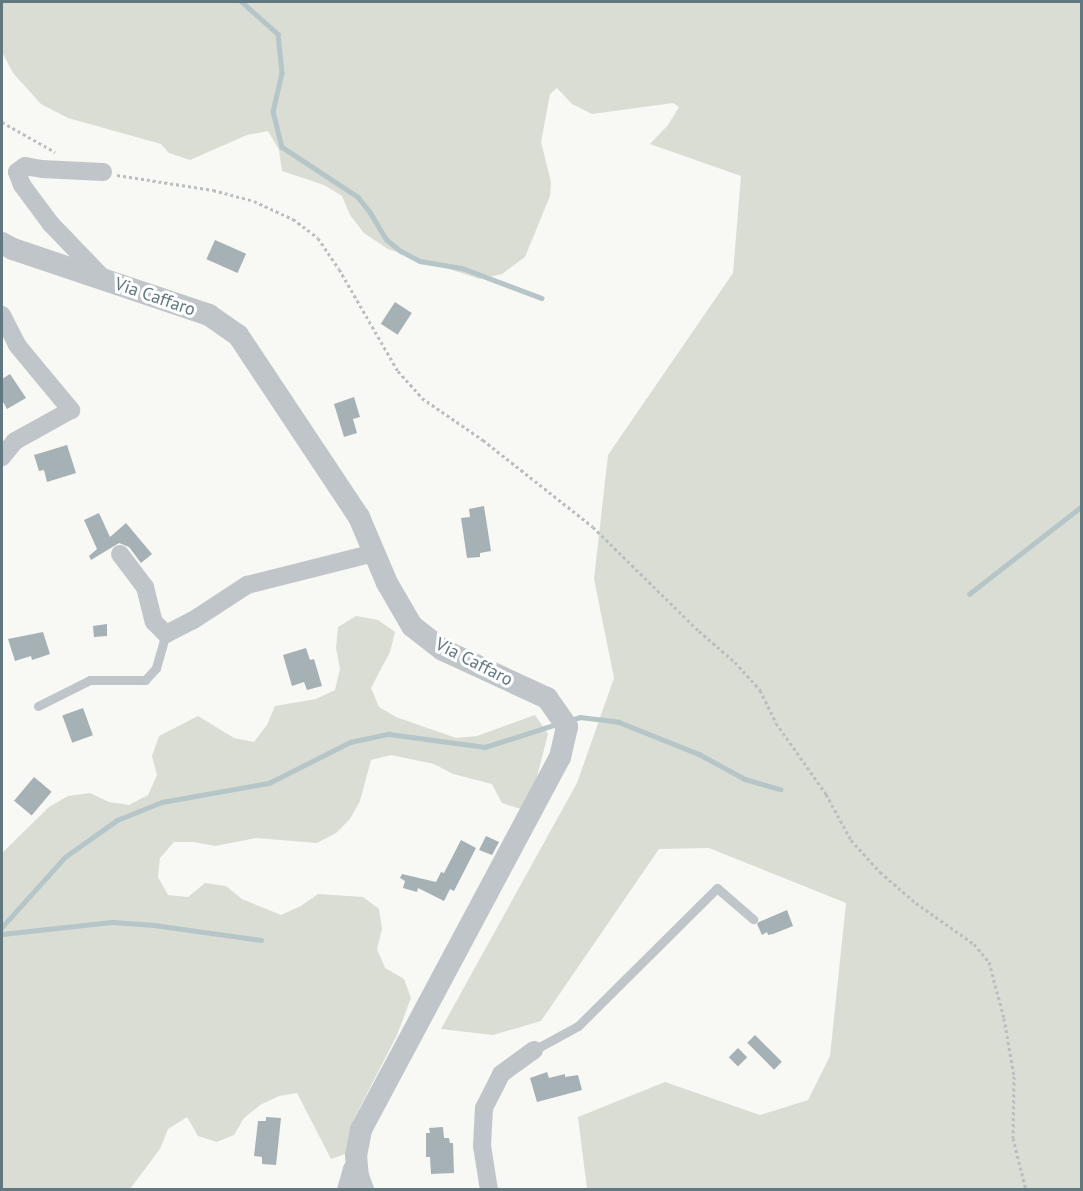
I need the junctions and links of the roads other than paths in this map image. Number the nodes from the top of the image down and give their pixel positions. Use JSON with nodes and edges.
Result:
{"nodes":[{"id":1,"x":103,"y":172,"type":"road end"},
{"id":2,"x":2,"y":243,"type":"edge"},
{"id":3,"x":105,"y":280,"type":"junction"},
{"id":4,"x":2,"y":315,"type":"edge"},
{"id":5,"x":2,"y":457,"type":"edge"},
{"id":6,"x":374,"y":553,"type":"junction"},
{"id":7,"x":120,"y":554,"type":"dead end"},
{"id":8,"x":166,"y":634,"type":"junction"},
{"id":9,"x":38,"y":706,"type":"dead end"},
{"id":10,"x":753,"y":919,"type":"dead end"},
{"id":11,"x":534,"y":1050,"type":"joint"},
{"id":12,"x":357,"y":1163,"type":"junction"},
{"id":13,"x":346,"y":1190,"type":"edge"},
{"id":14,"x":363,"y":1190,"type":"edge"},
{"id":15,"x":489,"y":1190,"type":"edge"}],
"edges":[{"from":1,"to":3,"type":"street"},
{"from":2,"to":3,"type":"street","name":"Via Caffaro"},
{"from":3,"to":6,"type":"street","name":"Via Caffaro"},
{"from":4,"to":5,"type":"street"},
{"from":6,"to":8,"type":"street"},
{"from":6,"to":12,"type":"street","name":"Via Caffaro"},
{"from":7,"to":8,"type":"street"},
{"from":8,"to":9,"type":"lane"},
{"from":10,"to":11,"type":"lane"},
{"from":11,"to":15,"type":"street"},
{"from":12,"to":13,"type":"street"},
{"from":12,"to":14,"type":"street","name":"Via Caffaro"}]}
